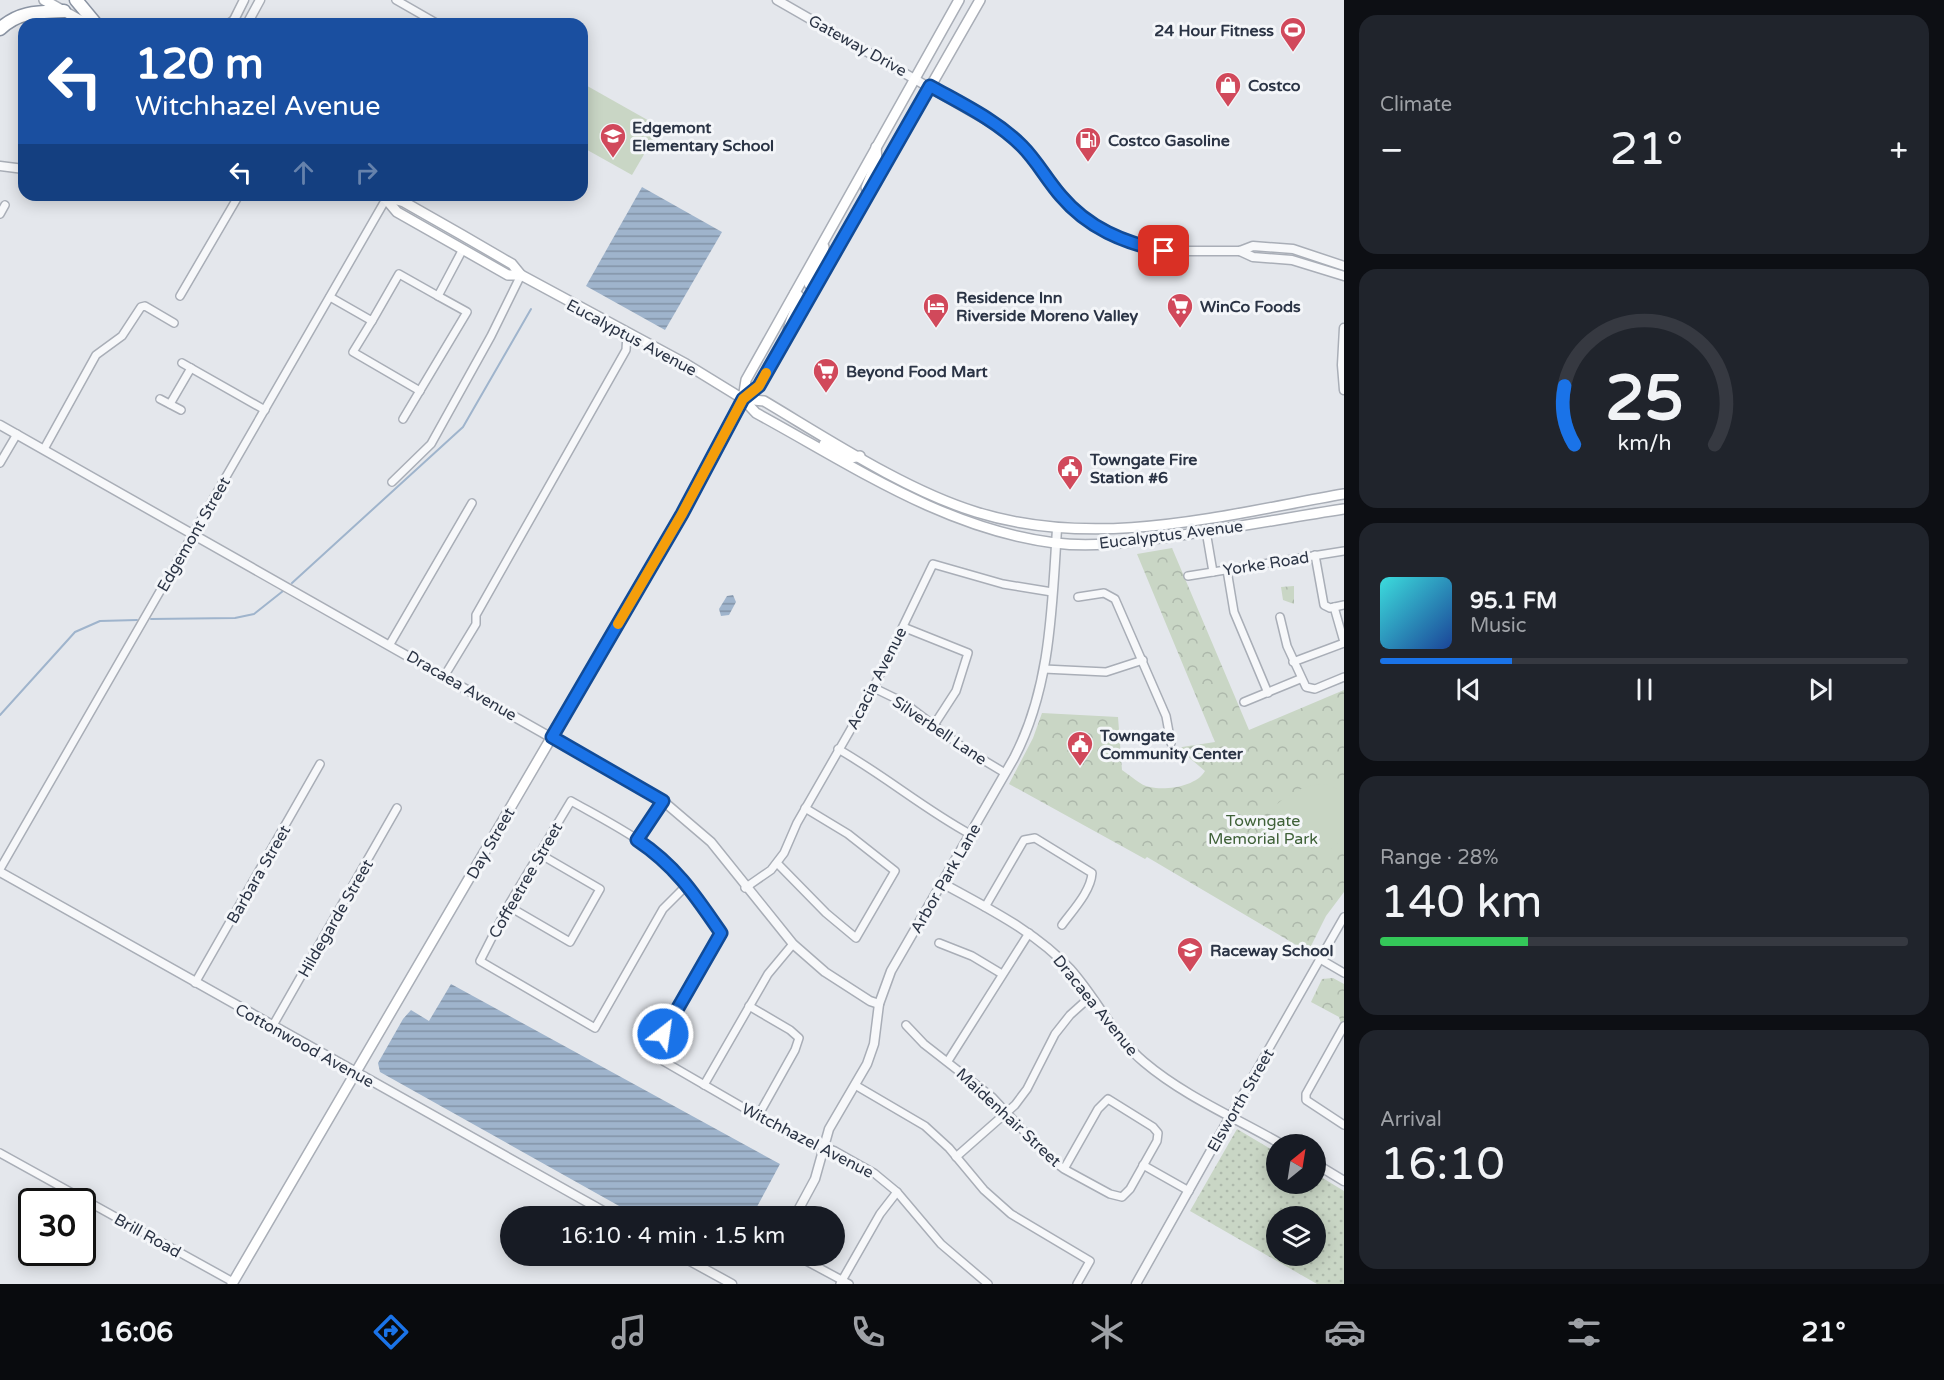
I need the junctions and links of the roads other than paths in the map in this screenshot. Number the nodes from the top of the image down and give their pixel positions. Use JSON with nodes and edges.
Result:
{"nodes":[{"id":1,"x":44,"y":0,"type":"edge"},
{"id":2,"x":76,"y":0,"type":"edge"},
{"id":3,"x":244,"y":0,"type":"edge"},
{"id":4,"x":260,"y":0,"type":"edge"},
{"id":5,"x":396,"y":0,"type":"edge"},
{"id":6,"x":777,"y":0,"type":"edge"},
{"id":7,"x":959,"y":0,"type":"edge"},
{"id":8,"x":980,"y":0,"type":"edge"},
{"id":9,"x":64,"y":11,"type":"junction"},
{"id":10,"x":76,"y":18,"type":"edge"},
{"id":11,"x":91,"y":18,"type":"edge"},
{"id":12,"x":234,"y":18,"type":"edge"},
{"id":13,"x":250,"y":18,"type":"edge"},
{"id":14,"x":428,"y":18,"type":"edge"},
{"id":15,"x":0,"y":29,"type":"edge"},
{"id":16,"x":915,"y":78,"type":"junction"},
{"id":17,"x":930,"y":86,"type":"junction"},
{"id":18,"x":876,"y":147,"type":"junction"},
{"id":19,"x":0,"y":166,"type":"edge"},
{"id":20,"x":18,"y":168,"type":"edge"},
{"id":21,"x":869,"y":193,"type":"junction"},
{"id":22,"x":235,"y":201,"type":"edge"},
{"id":23,"x":381,"y":201,"type":"edge"},
{"id":24,"x":387,"y":201,"type":"edge"},
{"id":25,"x":400,"y":201,"type":"edge"},
{"id":26,"x":5,"y":205,"type":"dead end"},
{"id":27,"x":0,"y":214,"type":"edge"},
{"id":28,"x":825,"y":239,"type":"junction"},
{"id":29,"x":463,"y":249,"type":"junction"},
{"id":30,"x":1240,"y":251,"type":"junction"},
{"id":31,"x":1344,"y":266,"type":"edge"},
{"id":32,"x":521,"y":275,"type":"junction"},
{"id":33,"x":1344,"y":276,"type":"edge"},
{"id":34,"x":814,"y":290,"type":"junction"},
{"id":35,"x":795,"y":293,"type":"junction"},
{"id":36,"x":180,"y":296,"type":"dead end"},
{"id":37,"x":438,"y":296,"type":"junction"},
{"id":38,"x":330,"y":297,"type":"junction"},
{"id":39,"x":372,"y":321,"type":"junction"},
{"id":40,"x":174,"y":323,"type":"dead end"},
{"id":41,"x":1344,"y":328,"type":"edge"},
{"id":42,"x":627,"y":333,"type":"junction"},
{"id":43,"x":788,"y":335,"type":"junction"},
{"id":44,"x":182,"y":363,"type":"dead end"},
{"id":45,"x":191,"y":368,"type":"junction"},
{"id":46,"x":1344,"y":390,"type":"edge"},
{"id":47,"x":420,"y":391,"type":"junction"},
{"id":48,"x":160,"y":399,"type":"dead end"},
{"id":49,"x":743,"y":399,"type":"junction"},
{"id":50,"x":170,"y":404,"type":"junction"},
{"id":51,"x":181,"y":410,"type":"dead end"},
{"id":52,"x":265,"y":410,"type":"junction"},
{"id":53,"x":403,"y":419,"type":"dead end"},
{"id":54,"x":0,"y":424,"type":"edge"},
{"id":55,"x":17,"y":434,"type":"junction"},
{"id":56,"x":796,"y":435,"type":"junction"},
{"id":57,"x":44,"y":449,"type":"junction"},
{"id":58,"x":860,"y":456,"type":"junction"},
{"id":59,"x":0,"y":464,"type":"edge"},
{"id":60,"x":862,"y":472,"type":"junction"},
{"id":61,"x":392,"y":482,"type":"dead end"},
{"id":62,"x":926,"y":492,"type":"junction"},
{"id":63,"x":1344,"y":494,"type":"edge"},
{"id":64,"x":472,"y":503,"type":"dead end"},
{"id":65,"x":1344,"y":509,"type":"edge"},
{"id":66,"x":1241,"y":512,"type":"junction"},
{"id":67,"x":1208,"y":518,"type":"junction"},
{"id":68,"x":1057,"y":529,"type":"junction"},
{"id":69,"x":1206,"y":531,"type":"junction"},
{"id":70,"x":194,"y":533,"type":"junction"},
{"id":71,"x":1145,"y":540,"type":"junction"},
{"id":72,"x":1056,"y":543,"type":"junction"},
{"id":73,"x":1344,"y":550,"type":"edge"},
{"id":74,"x":1315,"y":555,"type":"junction"},
{"id":75,"x":1227,"y":570,"type":"junction"},
{"id":76,"x":1213,"y":572,"type":"junction"},
{"id":77,"x":1188,"y":576,"type":"dead end"},
{"id":78,"x":1052,"y":592,"type":"junction"},
{"id":79,"x":1078,"y":597,"type":"dead end"},
{"id":80,"x":1344,"y":606,"type":"edge"},
{"id":81,"x":1334,"y":607,"type":"junction"},
{"id":82,"x":1280,"y":617,"type":"dead end"},
{"id":83,"x":903,"y":627,"type":"junction"},
{"id":84,"x":1344,"y":642,"type":"edge"},
{"id":85,"x":390,"y":644,"type":"junction"},
{"id":86,"x":1143,"y":660,"type":"junction"},
{"id":87,"x":1293,"y":662,"type":"junction"},
{"id":88,"x":1044,"y":669,"type":"junction"},
{"id":89,"x":445,"y":675,"type":"junction"},
{"id":90,"x":1344,"y":677,"type":"edge"},
{"id":91,"x":1300,"y":679,"type":"junction"},
{"id":92,"x":874,"y":688,"type":"junction"},
{"id":93,"x":1268,"y":693,"type":"junction"},
{"id":94,"x":1244,"y":702,"type":"dead end"},
{"id":95,"x":934,"y":725,"type":"junction"},
{"id":96,"x":552,"y":737,"type":"junction"},
{"id":97,"x":1171,"y":743,"type":"dead end"},
{"id":98,"x":838,"y":749,"type":"junction"},
{"id":99,"x":321,"y":764,"type":"dead end"},
{"id":100,"x":1005,"y":773,"type":"junction"},
{"id":101,"x":571,"y":801,"type":"joint"},
{"id":102,"x":663,"y":801,"type":"junction"},
{"id":103,"x":398,"y":808,"type":"dead end"},
{"id":104,"x":805,"y":808,"type":"junction"},
{"id":105,"x":970,"y":834,"type":"junction"},
{"id":106,"x":637,"y":840,"type":"junction"},
{"id":107,"x":538,"y":853,"type":"junction"},
{"id":108,"x":777,"y":863,"type":"junction"},
{"id":109,"x":0,"y":871,"type":"edge"},
{"id":110,"x":942,"y":883,"type":"junction"},
{"id":111,"x":688,"y":884,"type":"junction"},
{"id":112,"x":745,"y":888,"type":"junction"},
{"id":113,"x":508,"y":906,"type":"junction"},
{"id":114,"x":985,"y":907,"type":"junction"},
{"id":115,"x":1344,"y":917,"type":"edge"},
{"id":116,"x":1062,"y":925,"type":"dead end"},
{"id":117,"x":1029,"y":933,"type":"junction"},
{"id":118,"x":939,"y":943,"type":"dead end"},
{"id":119,"x":793,"y":944,"type":"junction"},
{"id":120,"x":1320,"y":958,"type":"junction"},
{"id":121,"x":1344,"y":973,"type":"edge"},
{"id":122,"x":1002,"y":974,"type":"junction"},
{"id":123,"x":195,"y":983,"type":"junction"},
{"id":124,"x":1090,"y":997,"type":"junction"},
{"id":125,"x":879,"y":1004,"type":"junction"},
{"id":126,"x":749,"y":1006,"type":"junction"},
{"id":127,"x":906,"y":1025,"type":"dead end"},
{"id":128,"x":1344,"y":1026,"type":"edge"},
{"id":129,"x":272,"y":1027,"type":"junction"},
{"id":130,"x":948,"y":1061,"type":"junction"},
{"id":131,"x":355,"y":1074,"type":"junction"},
{"id":132,"x":704,"y":1085,"type":"junction"},
{"id":133,"x":855,"y":1085,"type":"junction"},
{"id":134,"x":1007,"y":1113,"type":"junction"},
{"id":135,"x":1231,"y":1115,"type":"junction"},
{"id":136,"x":758,"y":1116,"type":"junction"},
{"id":137,"x":1344,"y":1125,"type":"edge"},
{"id":138,"x":1266,"y":1135,"type":"edge"},
{"id":139,"x":823,"y":1147,"type":"junction"},
{"id":140,"x":0,"y":1153,"type":"edge"},
{"id":141,"x":956,"y":1157,"type":"junction"},
{"id":142,"x":1143,"y":1165,"type":"junction"},
{"id":143,"x":1064,"y":1169,"type":"junction"},
{"id":144,"x":1326,"y":1170,"type":"edge"},
{"id":145,"x":1344,"y":1181,"type":"edge"},
{"id":146,"x":1189,"y":1191,"type":"junction"},
{"id":147,"x":897,"y":1192,"type":"junction"},
{"id":148,"x":594,"y":1206,"type":"edge"},
{"id":149,"x":800,"y":1206,"type":"edge"},
{"id":150,"x":699,"y":1266,"type":"edge"},
{"id":151,"x":814,"y":1266,"type":"edge"},
{"id":152,"x":233,"y":1283,"type":"edge"},
{"id":153,"x":844,"y":1283,"type":"edge"},
{"id":154,"x":732,"y":1284,"type":"edge"},
{"id":155,"x":988,"y":1284,"type":"edge"},
{"id":156,"x":1077,"y":1284,"type":"edge"},
{"id":157,"x":1136,"y":1284,"type":"edge"}],
"edges":[{"from":1,"to":9,"type":"main road"},
{"from":2,"to":11,"type":"highway"},
{"from":3,"to":12,"type":"street"},
{"from":4,"to":13,"type":"street"},
{"from":5,"to":14,"type":"street"},
{"from":6,"to":16,"type":"street","name":"Gateway Drive"},
{"from":7,"to":16,"type":"main road","name":"Day Street"},
{"from":8,"to":17,"type":"main road","name":"Day Street"},
{"from":9,"to":10,"type":"main road"},
{"from":9,"to":15,"type":"highway"},
{"from":16,"to":17,"type":"street","name":"Gateway Drive"},
{"from":16,"to":18,"type":"main road","name":"Day Street"},
{"from":17,"to":21,"type":"main road","name":"Day Street"},
{"from":17,"to":30,"type":"street","name":"Gateway Drive"},
{"from":18,"to":21,"type":"main road"},
{"from":18,"to":28,"type":"main road","name":"Day Street"},
{"from":19,"to":20,"type":"street"},
{"from":21,"to":34,"type":"main road","name":"Day Street"},
{"from":22,"to":36,"type":"street"},
{"from":23,"to":38,"type":"street","name":"Edgemont Street"},
{"from":24,"to":29,"type":"main road","name":"Eucalyptus Avenue"},
{"from":25,"to":32,"type":"main road","name":"Eucalyptus Avenue"},
{"from":26,"to":27,"type":"street"},
{"from":28,"to":34,"type":"main road"},
{"from":28,"to":35,"type":"main road","name":"Day Street"},
{"from":29,"to":32,"type":"main road","name":"Eucalyptus Avenue"},
{"from":29,"to":37,"type":"street"},
{"from":30,"to":31,"type":"street","name":"Gateway Drive"},
{"from":30,"to":33,"type":"street","name":"Gateway Drive"},
{"from":32,"to":42,"type":"main road","name":"Eucalyptus Avenue"},
{"from":32,"to":61,"type":"street"},
{"from":34,"to":43,"type":"main road","name":"Day Street"},
{"from":35,"to":43,"type":"main road"},
{"from":35,"to":49,"type":"main road","name":"Day Street"},
{"from":37,"to":39,"type":"street"},
{"from":37,"to":47,"type":"street"},
{"from":38,"to":39,"type":"street"},
{"from":38,"to":52,"type":"street","name":"Edgemont Street"},
{"from":39,"to":47,"type":"street"},
{"from":40,"to":57,"type":"street"},
{"from":41,"to":46,"type":"street"},
{"from":42,"to":49,"type":"main road","name":"Eucalyptus Avenue"},
{"from":42,"to":89,"type":"street"},
{"from":43,"to":49,"type":"main road","name":"Day Street"},
{"from":44,"to":45,"type":"street"},
{"from":45,"to":50,"type":"street"},
{"from":45,"to":52,"type":"street"},
{"from":47,"to":53,"type":"street"},
{"from":48,"to":50,"type":"street"},
{"from":49,"to":56,"type":"main road","name":"Eucalyptus Avenue"},
{"from":49,"to":58,"type":"main road","name":"Eucalyptus Avenue"},
{"from":49,"to":96,"type":"main road","name":"Day Street"},
{"from":50,"to":51,"type":"street"},
{"from":52,"to":70,"type":"street","name":"Edgemont Street"},
{"from":54,"to":55,"type":"street","name":"Dracaea Avenue"},
{"from":55,"to":57,"type":"street","name":"Dracaea Avenue"},
{"from":55,"to":59,"type":"street"},
{"from":56,"to":58,"type":"main road"},
{"from":56,"to":60,"type":"main road","name":"Eucalyptus Avenue"},
{"from":57,"to":70,"type":"street","name":"Dracaea Avenue"},
{"from":58,"to":62,"type":"main road","name":"Eucalyptus Avenue"},
{"from":60,"to":62,"type":"main road"},
{"from":60,"to":72,"type":"main road","name":"Eucalyptus Avenue"},
{"from":62,"to":68,"type":"main road","name":"Eucalyptus Avenue"},
{"from":63,"to":66,"type":"main road","name":"Eucalyptus Avenue"},
{"from":64,"to":85,"type":"street"},
{"from":65,"to":69,"type":"main road","name":"Eucalyptus Avenue"},
{"from":66,"to":67,"type":"main road","name":"Eucalyptus Avenue"},
{"from":66,"to":69,"type":"main road"},
{"from":67,"to":68,"type":"main road","name":"Eucalyptus Avenue"},
{"from":67,"to":71,"type":"main road"},
{"from":68,"to":72,"type":"street","name":"Arbor Park Lane"},
{"from":69,"to":71,"type":"main road","name":"Eucalyptus Avenue"},
{"from":69,"to":76,"type":"street"},
{"from":70,"to":85,"type":"street","name":"Dracaea Avenue"},
{"from":70,"to":109,"type":"street","name":"Edgemont Street"},
{"from":71,"to":72,"type":"main road","name":"Eucalyptus Avenue"},
{"from":72,"to":78,"type":"street","name":"Arbor Park Lane"},
{"from":73,"to":74,"type":"street","name":"Yorke Road"},
{"from":74,"to":75,"type":"street","name":"Yorke Road"},
{"from":74,"to":81,"type":"street"},
{"from":75,"to":76,"type":"street","name":"Yorke Road"},
{"from":75,"to":93,"type":"street"},
{"from":76,"to":77,"type":"street","name":"Yorke Road"},
{"from":78,"to":83,"type":"street","name":"Acacia Avenue"},
{"from":78,"to":88,"type":"street","name":"Arbor Park Lane"},
{"from":79,"to":86,"type":"street"},
{"from":80,"to":81,"type":"street"},
{"from":81,"to":84,"type":"street"},
{"from":82,"to":87,"type":"street"},
{"from":83,"to":92,"type":"street","name":"Acacia Avenue"},
{"from":83,"to":95,"type":"street"},
{"from":84,"to":87,"type":"street"},
{"from":85,"to":89,"type":"street","name":"Dracaea Avenue"},
{"from":86,"to":88,"type":"street"},
{"from":86,"to":97,"type":"street"},
{"from":87,"to":91,"type":"street"},
{"from":88,"to":100,"type":"street","name":"Arbor Park Lane"},
{"from":89,"to":96,"type":"street","name":"Dracaea Avenue"},
{"from":90,"to":91,"type":"street"},
{"from":91,"to":93,"type":"street"},
{"from":92,"to":95,"type":"street","name":"Silverbell Lane"},
{"from":92,"to":98,"type":"street","name":"Acacia Avenue"},
{"from":93,"to":94,"type":"street"},
{"from":95,"to":100,"type":"street","name":"Silverbell Lane"},
{"from":96,"to":102,"type":"street","name":"Dracaea Avenue"},
{"from":96,"to":131,"type":"main road","name":"Day Street"},
{"from":98,"to":104,"type":"street","name":"Acacia Avenue"},
{"from":98,"to":105,"type":"street"},
{"from":99,"to":123,"type":"street","name":"Barbara Street"},
{"from":100,"to":105,"type":"street","name":"Arbor Park Lane"},
{"from":101,"to":106,"type":"street","name":"Witchhazel Avenue"},
{"from":101,"to":107,"type":"street","name":"Coffeetree Street"},
{"from":102,"to":106,"type":"street"},
{"from":102,"to":112,"type":"street","name":"Dracaea Avenue"},
{"from":103,"to":129,"type":"street","name":"Hildegarde Street"},
{"from":104,"to":108,"type":"street","name":"Acacia Avenue"},
{"from":104,"to":108,"type":"street"},
{"from":105,"to":110,"type":"street","name":"Arbor Park Lane"},
{"from":106,"to":111,"type":"street","name":"Witchhazel Avenue"},
{"from":107,"to":113,"type":"street","name":"Coffeetree Street"},
{"from":107,"to":113,"type":"street"},
{"from":108,"to":112,"type":"street","name":"Acacia Avenue"},
{"from":109,"to":123,"type":"street","name":"Cottonwood Avenue"},
{"from":110,"to":114,"type":"street","name":"Dracaea Avenue"},
{"from":110,"to":125,"type":"street","name":"Arbor Park Lane"},
{"from":111,"to":113,"type":"street","name":"Coffeetree Street"},
{"from":111,"to":132,"type":"street","name":"Witchhazel Avenue"},
{"from":112,"to":119,"type":"street","name":"Dracaea Avenue"},
{"from":114,"to":116,"type":"street"},
{"from":114,"to":117,"type":"street","name":"Dracaea Avenue"},
{"from":115,"to":120,"type":"street","name":"Elsworth Street"},
{"from":117,"to":122,"type":"street"},
{"from":117,"to":124,"type":"street","name":"Dracaea Avenue"},
{"from":118,"to":122,"type":"street"},
{"from":119,"to":125,"type":"street","name":"Dracaea Avenue"},
{"from":119,"to":126,"type":"street"},
{"from":120,"to":121,"type":"street"},
{"from":120,"to":135,"type":"street","name":"Elsworth Street"},
{"from":122,"to":130,"type":"street"},
{"from":123,"to":129,"type":"street","name":"Cottonwood Avenue"},
{"from":124,"to":134,"type":"street"},
{"from":124,"to":135,"type":"street","name":"Dracaea Avenue"},
{"from":125,"to":133,"type":"street","name":"Arbor Park Lane"},
{"from":126,"to":132,"type":"street"},
{"from":126,"to":136,"type":"street"},
{"from":127,"to":130,"type":"street","name":"Maidenhair Street"},
{"from":128,"to":137,"type":"street"},
{"from":129,"to":131,"type":"street","name":"Cottonwood Avenue"},
{"from":130,"to":134,"type":"street","name":"Maidenhair Street"},
{"from":131,"to":148,"type":"street","name":"Cottonwood Avenue"},
{"from":131,"to":152,"type":"main road","name":"Day Street"},
{"from":132,"to":136,"type":"street","name":"Witchhazel Avenue"},
{"from":133,"to":139,"type":"street","name":"Arbor Park Lane"},
{"from":133,"to":141,"type":"street"},
{"from":134,"to":141,"type":"street"},
{"from":134,"to":143,"type":"street","name":"Maidenhair Street"},
{"from":135,"to":138,"type":"street","name":"Dracaea Avenue"},
{"from":135,"to":146,"type":"street","name":"Elsworth Street"},
{"from":136,"to":139,"type":"street","name":"Witchhazel Avenue"},
{"from":139,"to":147,"type":"street","name":"Witchhazel Avenue"},
{"from":139,"to":149,"type":"street","name":"Arbor Park Lane"},
{"from":140,"to":152,"type":"street","name":"Brill Road"},
{"from":141,"to":156,"type":"street"},
{"from":142,"to":143,"type":"street","name":"Maidenhair Street"},
{"from":142,"to":143,"type":"street"},
{"from":142,"to":146,"type":"street"},
{"from":144,"to":145,"type":"street"},
{"from":146,"to":157,"type":"street","name":"Elsworth Street"},
{"from":147,"to":153,"type":"street"},
{"from":147,"to":155,"type":"street","name":"Witchhazel Avenue"},
{"from":150,"to":154,"type":"street"},
{"from":151,"to":153,"type":"street"}]}
